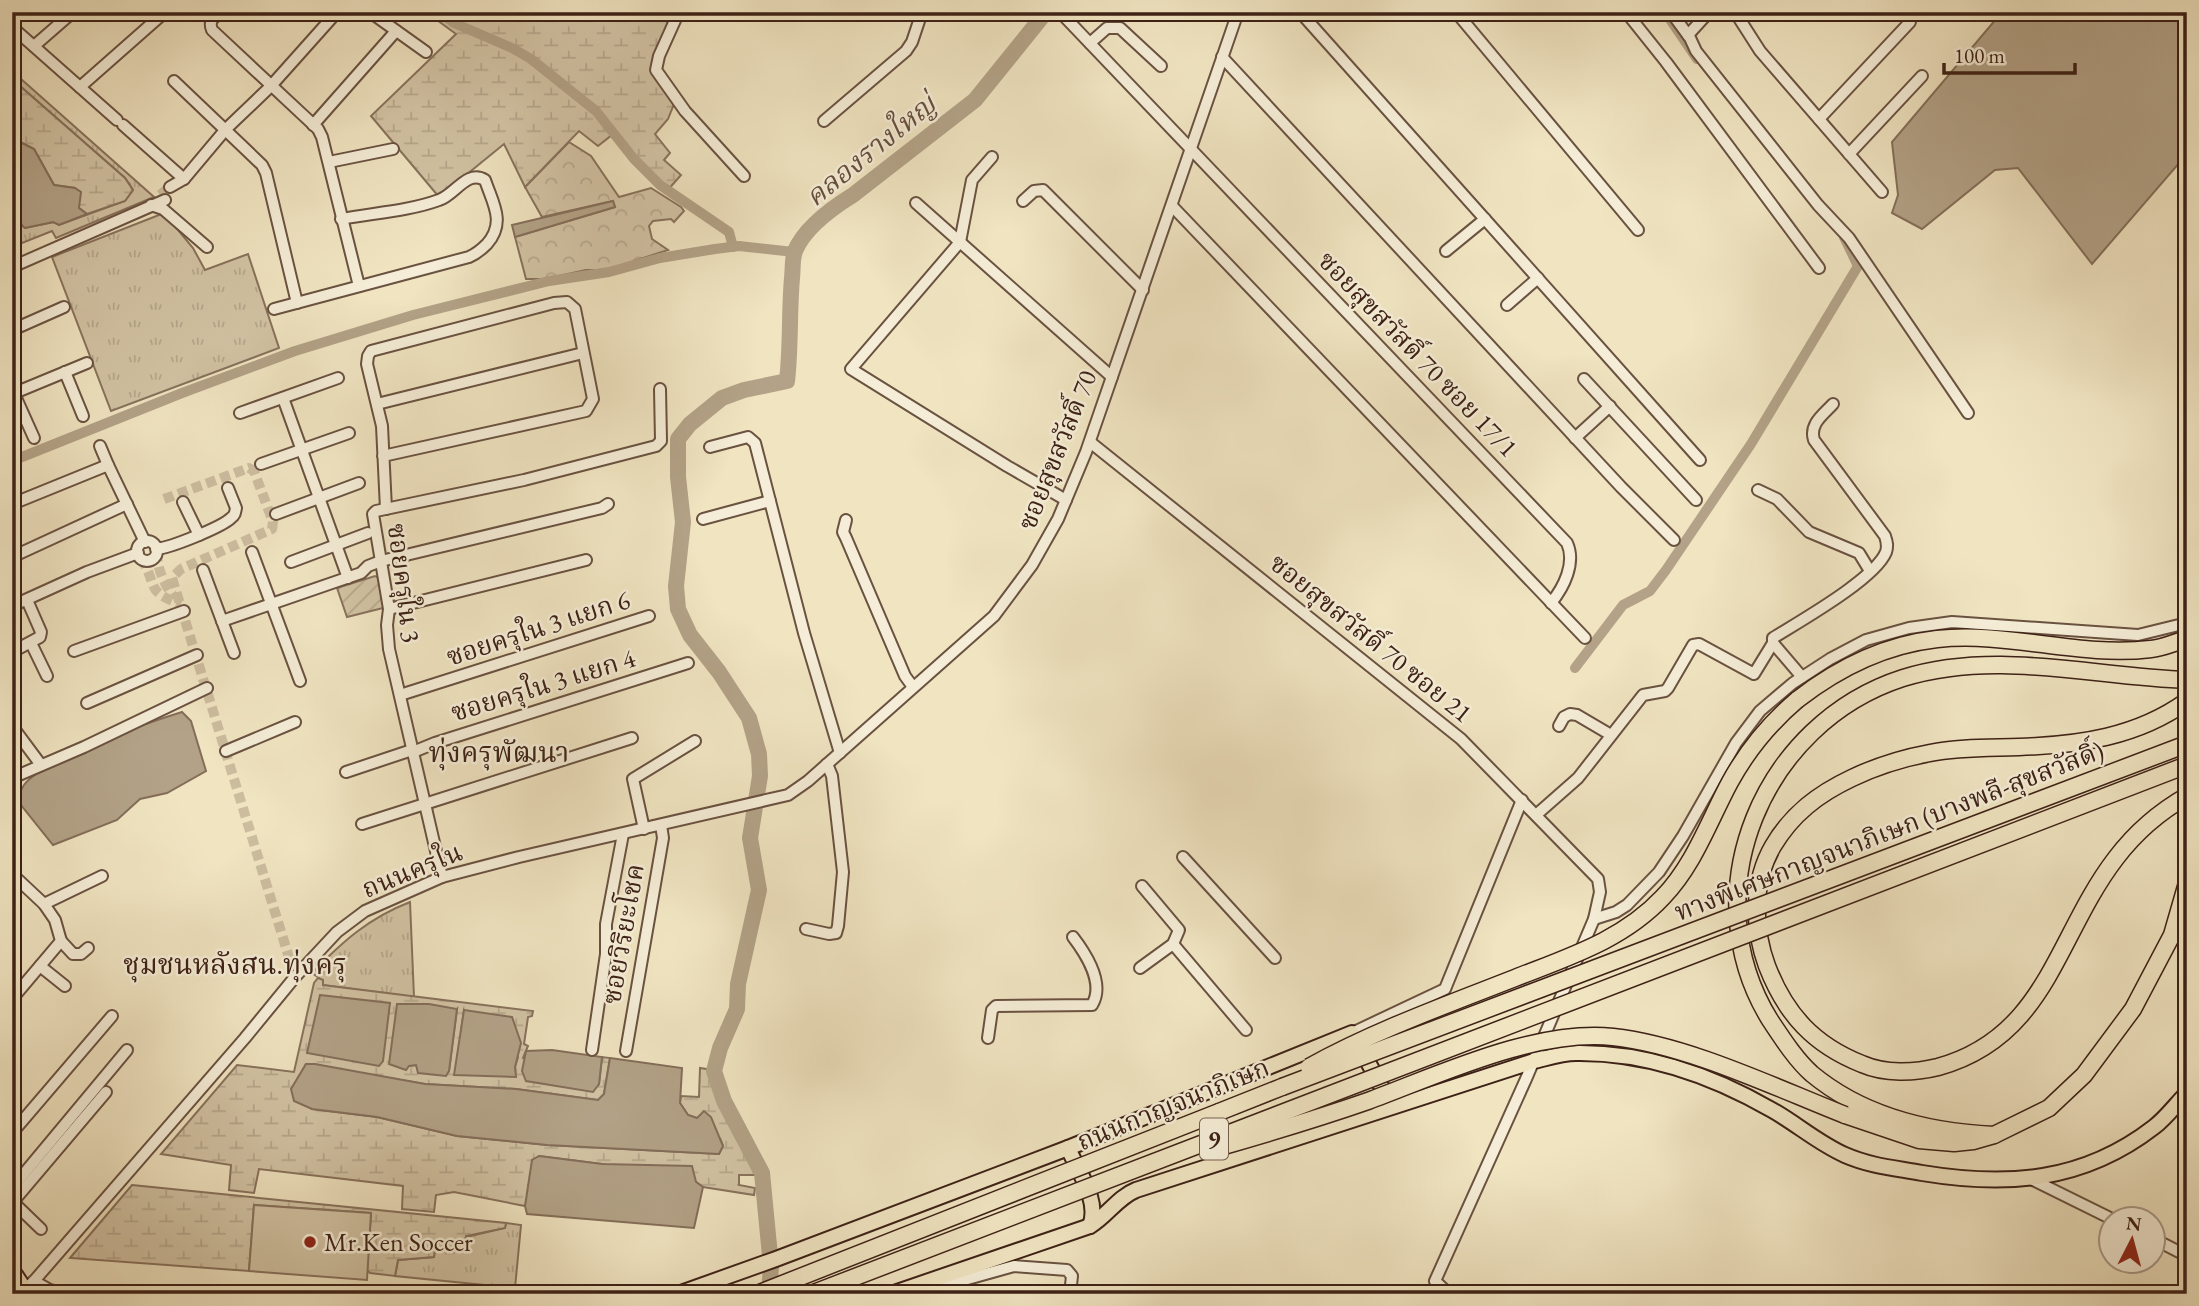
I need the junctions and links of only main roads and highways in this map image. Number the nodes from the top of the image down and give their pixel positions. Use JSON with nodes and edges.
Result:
{"nodes":[{"id":1,"x":2187,"y":639,"type":"edge"},
{"id":2,"x":2187,"y":680,"type":"edge"},
{"id":3,"x":2187,"y":701,"type":"edge"},
{"id":4,"x":2187,"y":744,"type":"edge"},
{"id":5,"x":2187,"y":765,"type":"edge"},
{"id":6,"x":2187,"y":796,"type":"edge"},
{"id":7,"x":2187,"y":883,"type":"edge"},
{"id":8,"x":1608,"y":963,"type":"joint"},
{"id":9,"x":1617,"y":984,"type":"joint"},
{"id":10,"x":1282,"y":1087,"type":"junction"},
{"id":11,"x":2187,"y":1093,"type":"edge"},
{"id":12,"x":1394,"y":1108,"type":"junction"},
{"id":13,"x":1994,"y":1135,"type":"junction"},
{"id":14,"x":1068,"y":1148,"type":"junction"},
{"id":15,"x":1124,"y":1174,"type":"junction"},
{"id":16,"x":1090,"y":1226,"type":"junction"},
{"id":17,"x":12,"y":1270,"type":"edge"},
{"id":18,"x":27,"y":1290,"type":"edge"},
{"id":19,"x":916,"y":1290,"type":"edge"},
{"id":20,"x":678,"y":1294,"type":"edge"},
{"id":21,"x":757,"y":1294,"type":"edge"},
{"id":22,"x":811,"y":1294,"type":"edge"},
{"id":23,"x":891,"y":1294,"type":"edge"}],
"edges":[{"from":1,"to":10,"type":"highway","bridge":true},
{"from":2,"to":13,"type":"highway"},
{"from":3,"to":6,"type":"highway"},
{"from":4,"to":8,"type":"highway","name":"ทางพิเศษกาญจนาภิเษก (บางพลี-สุขสวัสดิ์)","bridge":true},
{"from":5,"to":9,"type":"highway","name":"ทางพิเศษกาญจนาภิเษก (บางพลี-สุขสวัสดิ์)","bridge":true},
{"from":7,"to":13,"type":"highway"},
{"from":8,"to":10,"type":"highway","name":"ถนนกาญจนาภิเษก","number":"9","bridge":true},
{"from":9,"to":15,"type":"highway","name":"ถนนกาญจนาภิเษก","number":"9","bridge":true},
{"from":10,"to":21,"type":"highway","name":"ถนนกาญจนาภิเษก","number":"9","bridge":true},
{"from":11,"to":12,"type":"main road"},
{"from":12,"to":14,"type":"main road"},
{"from":12,"to":16,"type":"main road"},
{"from":13,"to":15,"type":"highway","bridge":true},
{"from":14,"to":16,"type":"main road"},
{"from":14,"to":20,"type":"main road"},
{"from":15,"to":22,"type":"highway","name":"ถนนกาญจนาภิเษก","number":"9","bridge":true},
{"from":16,"to":19,"type":"main road"},
{"from":17,"to":18,"type":"main road"},
{"from":19,"to":23,"type":"main road"}]}
